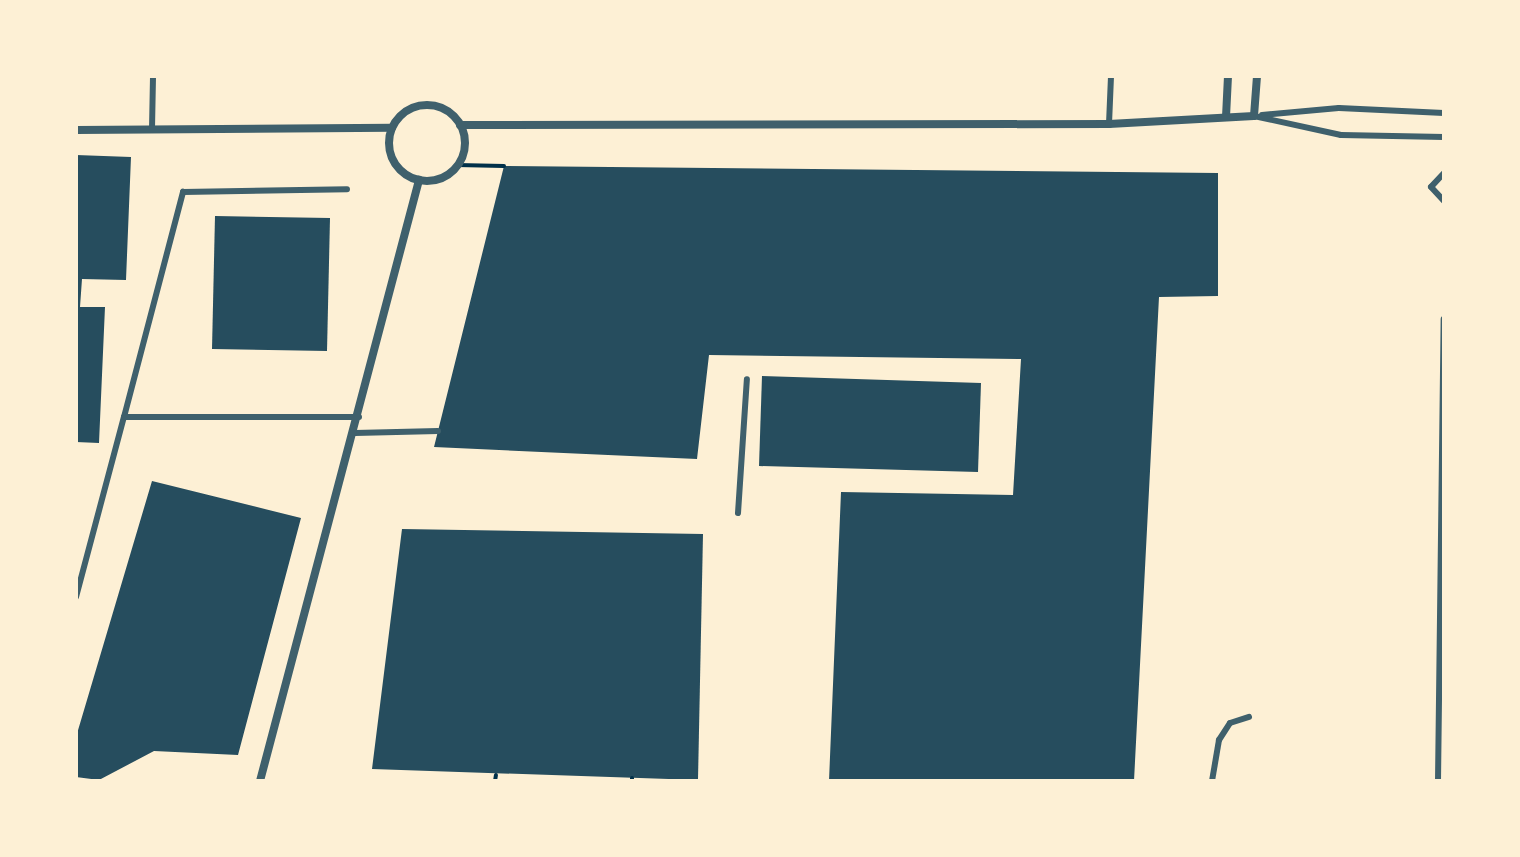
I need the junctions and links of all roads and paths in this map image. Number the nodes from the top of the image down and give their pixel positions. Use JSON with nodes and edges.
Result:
{"nodes":[{"id":1,"x":153,"y":76,"type":"edge"},
{"id":2,"x":1111,"y":76,"type":"edge"},
{"id":3,"x":1228,"y":76,"type":"edge"},
{"id":4,"x":1257,"y":76,"type":"edge"},
{"id":5,"x":1444,"y":113,"type":"edge"},
{"id":6,"x":1254,"y":116,"type":"junction"},
{"id":7,"x":1226,"y":117,"type":"junction"},
{"id":8,"x":1109,"y":124,"type":"junction"},
{"id":9,"x":460,"y":125,"type":"junction"},
{"id":10,"x":392,"y":128,"type":"junction"},
{"id":11,"x":152,"y":129,"type":"junction"},
{"id":12,"x":76,"y":130,"type":"edge"},
{"id":13,"x":1444,"y":137,"type":"edge"},
{"id":14,"x":457,"y":165,"type":"junction"},
{"id":15,"x":504,"y":166,"type":"dead end"},
{"id":16,"x":1444,"y":173,"type":"edge"},
{"id":17,"x":419,"y":180,"type":"junction"},
{"id":18,"x":347,"y":189,"type":"dead end"},
{"id":19,"x":1444,"y":201,"type":"edge"},
{"id":20,"x":1444,"y":319,"type":"edge"},
{"id":21,"x":747,"y":379,"type":"dead end"},
{"id":22,"x":1444,"y":401,"type":"edge"},
{"id":23,"x":124,"y":417,"type":"junction"},
{"id":24,"x":359,"y":417,"type":"junction"},
{"id":25,"x":438,"y":431,"type":"dead end"},
{"id":26,"x":355,"y":433,"type":"junction"},
{"id":27,"x":738,"y":513,"type":"dead end"},
{"id":28,"x":76,"y":597,"type":"edge"},
{"id":29,"x":1249,"y":717,"type":"dead end"},
{"id":30,"x":260,"y":781,"type":"edge"},
{"id":31,"x":1212,"y":781,"type":"edge"},
{"id":32,"x":1438,"y":781,"type":"edge"}],
"edges":[{"from":1,"to":11,"type":"lane"},
{"from":2,"to":8,"type":"lane"},
{"from":3,"to":7,"type":"street"},
{"from":4,"to":6,"type":"street"},
{"from":5,"to":6,"type":"lane"},
{"from":6,"to":7,"type":"street"},
{"from":6,"to":13,"type":"lane"},
{"from":7,"to":8,"type":"street"},
{"from":8,"to":9,"type":"street"},
{"from":9,"to":10,"type":"street"},
{"from":9,"to":14,"type":"street"},
{"from":10,"to":11,"type":"street"},
{"from":10,"to":17,"type":"street"},
{"from":11,"to":12,"type":"street"},
{"from":14,"to":15,"type":"path"},
{"from":14,"to":17,"type":"street"},
{"from":16,"to":19,"type":"lane"},
{"from":17,"to":24,"type":"street"},
{"from":18,"to":23,"type":"lane"},
{"from":20,"to":22,"type":"lane"},
{"from":21,"to":27,"type":"lane"},
{"from":22,"to":32,"type":"lane"},
{"from":23,"to":24,"type":"lane"},
{"from":23,"to":28,"type":"lane"},
{"from":24,"to":26,"type":"street"},
{"from":25,"to":26,"type":"lane"},
{"from":26,"to":30,"type":"street"},
{"from":29,"to":31,"type":"lane"}]}
